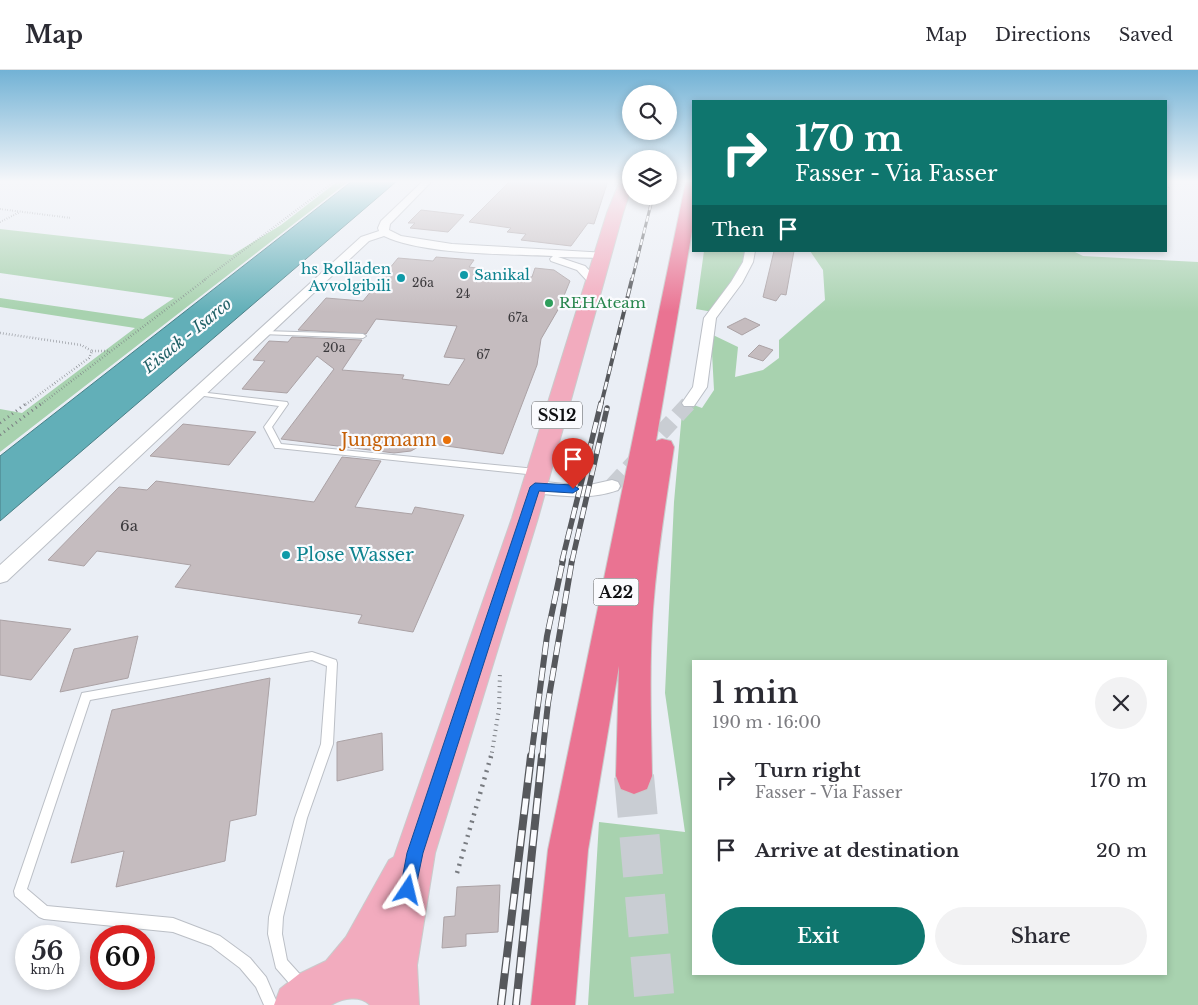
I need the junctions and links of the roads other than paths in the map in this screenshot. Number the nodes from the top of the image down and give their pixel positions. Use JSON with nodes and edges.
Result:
{"nodes":[{"id":1,"x":384,"y":225,"type":"edge"},
{"id":2,"x":613,"y":225,"type":"edge"},
{"id":3,"x":685,"y":225,"type":"edge"},
{"id":4,"x":385,"y":232,"type":"junction"},
{"id":5,"x":505,"y":251,"type":"junction"},
{"id":6,"x":693,"y":252,"type":"edge"},
{"id":7,"x":750,"y":252,"type":"edge"},
{"id":8,"x":555,"y":259,"type":"junction"},
{"id":9,"x":602,"y":259,"type":"junction"},
{"id":10,"x":595,"y":283,"type":"junction"},
{"id":11,"x":264,"y":333,"type":"junction"},
{"id":12,"x":363,"y":336,"type":"dead end"},
{"id":13,"x":199,"y":394,"type":"junction"},
{"id":14,"x":689,"y":403,"type":"tunnel mouth"},
{"id":15,"x":537,"y":479,"type":"junction"},
{"id":16,"x":612,"y":486,"type":"tunnel mouth"},
{"id":17,"x":0,"y":576,"type":"edge"},
{"id":18,"x":634,"y":776,"type":"tunnel mouth"},
{"id":19,"x":415,"y":853,"type":"junction"},
{"id":20,"x":304,"y":995,"type":"edge"},
{"id":21,"x":396,"y":1003,"type":"edge"},
{"id":22,"x":552,"y":1005,"type":"edge"}],
"edges":[{"from":1,"to":4,"type":"street"},
{"from":2,"to":9,"type":"main road","number":"SS12"},
{"from":3,"to":22,"type":"highway","number":"A22"},
{"from":4,"to":5,"type":"street"},
{"from":4,"to":11,"type":"street"},
{"from":5,"to":8,"type":"street"},
{"from":5,"to":9,"type":"street"},
{"from":6,"to":18,"type":"highway","number":"A22"},
{"from":7,"to":14,"type":"street"},
{"from":8,"to":9,"type":"street"},
{"from":8,"to":10,"type":"street"},
{"from":9,"to":10,"type":"main road","number":"SS12"},
{"from":10,"to":15,"type":"main road","number":"SS12"},
{"from":11,"to":12,"type":"lane"},
{"from":11,"to":13,"type":"street"},
{"from":13,"to":15,"type":"lane"},
{"from":13,"to":17,"type":"street"},
{"from":15,"to":16,"type":"street"},
{"from":15,"to":19,"type":"main road","number":"SS12"},
{"from":19,"to":20,"type":"main road","number":"SS12"},
{"from":19,"to":21,"type":"main road","number":"SS12"},
{"from":20,"to":20,"type":"lane"},
{"from":20,"to":21,"type":"main road","number":"SS12"}]}
